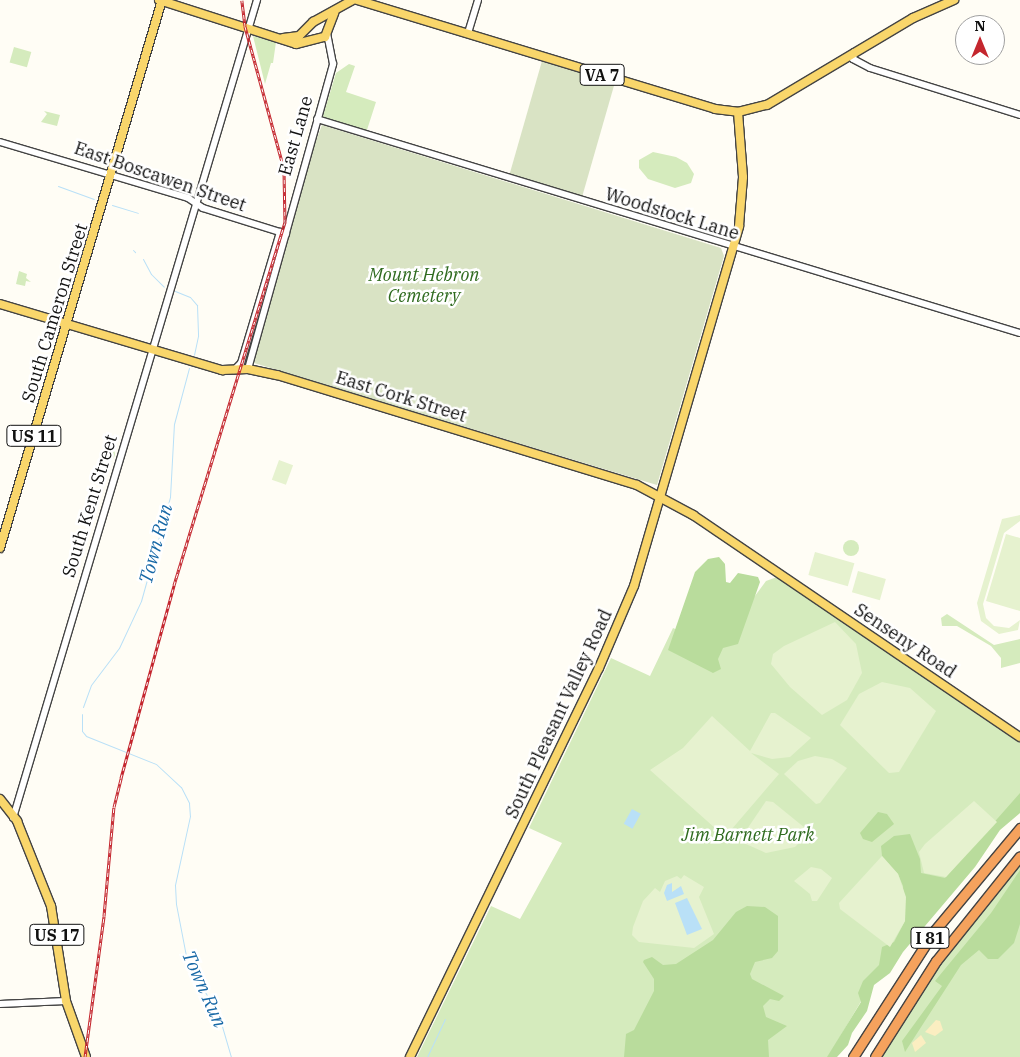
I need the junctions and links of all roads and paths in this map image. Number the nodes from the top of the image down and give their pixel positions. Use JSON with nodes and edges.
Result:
{"nodes":[{"id":1,"x":161,"y":0,"type":"edge"},
{"id":2,"x":257,"y":0,"type":"edge"},
{"id":3,"x":353,"y":0,"type":"edge"},
{"id":4,"x":358,"y":0,"type":"edge"},
{"id":5,"x":478,"y":0,"type":"edge"},
{"id":6,"x":954,"y":0,"type":"edge"},
{"id":7,"x":362,"y":1,"type":"edge"},
{"id":8,"x":334,"y":12,"type":"junction"},
{"id":9,"x":319,"y":21,"type":"junction"},
{"id":10,"x":248,"y":27,"type":"junction"},
{"id":11,"x":309,"y":28,"type":"junction"},
{"id":12,"x":327,"y":30,"type":"junction"},
{"id":13,"x":468,"y":34,"type":"junction"},
{"id":14,"x":280,"y":38,"type":"junction"},
{"id":15,"x":318,"y":39,"type":"junction"},
{"id":16,"x":332,"y":47,"type":"junction"},
{"id":17,"x":854,"y":52,"type":"junction"},
{"id":18,"x":738,"y":112,"type":"junction"},
{"id":19,"x":1020,"y":115,"type":"edge"},
{"id":20,"x":317,"y":120,"type":"junction"},
{"id":21,"x":0,"y":142,"type":"edge"},
{"id":22,"x":112,"y":174,"type":"junction"},
{"id":23,"x":196,"y":203,"type":"junction"},
{"id":24,"x":283,"y":233,"type":"junction"},
{"id":25,"x":733,"y":248,"type":"junction"},
{"id":26,"x":0,"y":304,"type":"edge"},
{"id":27,"x":67,"y":324,"type":"junction"},
{"id":28,"x":1020,"y":333,"type":"edge"},
{"id":29,"x":152,"y":349,"type":"junction"},
{"id":30,"x":248,"y":369,"type":"junction"},
{"id":31,"x":233,"y":371,"type":"junction"},
{"id":32,"x":662,"y":497,"type":"junction"},
{"id":33,"x":0,"y":548,"type":"edge"},
{"id":34,"x":773,"y":570,"type":"joint"},
{"id":35,"x":1020,"y":737,"type":"edge"},
{"id":36,"x":0,"y":799,"type":"edge"},
{"id":37,"x":14,"y":818,"type":"junction"},
{"id":38,"x":1020,"y":828,"type":"edge"},
{"id":39,"x":1020,"y":856,"type":"edge"},
{"id":40,"x":66,"y":1001,"type":"junction"},
{"id":41,"x":0,"y":1004,"type":"edge"},
{"id":42,"x":86,"y":1057,"type":"edge"},
{"id":43,"x":410,"y":1057,"type":"edge"},
{"id":44,"x":853,"y":1057,"type":"edge"},
{"id":45,"x":875,"y":1057,"type":"edge"}],
"edges":[{"from":1,"to":10,"type":"main road"},
{"from":1,"to":22,"type":"main road","number":"US 11"},
{"from":2,"to":10,"type":"street","name":"South Kent Street"},
{"from":3,"to":8,"type":"main road"},
{"from":4,"to":7,"type":"main road","number":"VA 7"},
{"from":5,"to":13,"type":"street"},
{"from":6,"to":17,"type":"main road","number":"VA 7"},
{"from":7,"to":13,"type":"main road","number":"VA 7"},
{"from":8,"to":9,"type":"main road"},
{"from":8,"to":12,"type":"main road"},
{"from":9,"to":11,"type":"main road"},
{"from":9,"to":12,"type":"main road"},
{"from":10,"to":14,"type":"main road"},
{"from":10,"to":23,"type":"street","name":"South Kent Street"},
{"from":11,"to":14,"type":"main road"},
{"from":11,"to":15,"type":"main road"},
{"from":12,"to":15,"type":"main road"},
{"from":12,"to":16,"type":"street","name":"East Lane"},
{"from":13,"to":18,"type":"main road","number":"VA 7"},
{"from":14,"to":15,"type":"main road"},
{"from":15,"to":16,"type":"street"},
{"from":16,"to":20,"type":"street","name":"East Lane"},
{"from":17,"to":18,"type":"main road","number":"VA 7"},
{"from":17,"to":19,"type":"street"},
{"from":18,"to":25,"type":"main road","name":"South Pleasant Valley Road"},
{"from":20,"to":24,"type":"street","name":"East Lane"},
{"from":20,"to":25,"type":"street","name":"Woodstock Lane"},
{"from":21,"to":22,"type":"street","name":"East Boscawen Street"},
{"from":22,"to":23,"type":"street","name":"East Boscawen Street"},
{"from":22,"to":27,"type":"main road","name":"South Cameron Street","number":"US 11"},
{"from":23,"to":24,"type":"street","name":"East Boscawen Street"},
{"from":23,"to":29,"type":"street","name":"South Kent Street"},
{"from":24,"to":30,"type":"street"},
{"from":24,"to":31,"type":"street"},
{"from":25,"to":28,"type":"street","name":"Woodstock Lane"},
{"from":25,"to":32,"type":"main road","name":"South Pleasant Valley Road"},
{"from":26,"to":27,"type":"main road","name":"East Cork Street"},
{"from":27,"to":29,"type":"main road","name":"East Cork Street"},
{"from":27,"to":33,"type":"main road","name":"South Cameron Street","number":"US 11"},
{"from":29,"to":31,"type":"main road","name":"East Cork Street"},
{"from":29,"to":37,"type":"street","name":"South Kent Street"},
{"from":30,"to":31,"type":"main road","name":"East Cork Street"},
{"from":30,"to":32,"type":"main road","name":"East Cork Street"},
{"from":32,"to":34,"type":"main road","name":"East Cork Street"},
{"from":32,"to":43,"type":"main road","name":"South Pleasant Valley Road"},
{"from":34,"to":35,"type":"main road","name":"Senseny Road"},
{"from":36,"to":37,"type":"main road","number":"US 17"},
{"from":37,"to":40,"type":"main road","number":"US 17"},
{"from":38,"to":44,"type":"highway","number":"I 81"},
{"from":39,"to":45,"type":"highway","number":"I 81"},
{"from":40,"to":41,"type":"street"},
{"from":40,"to":42,"type":"main road","number":"US 17"}]}
